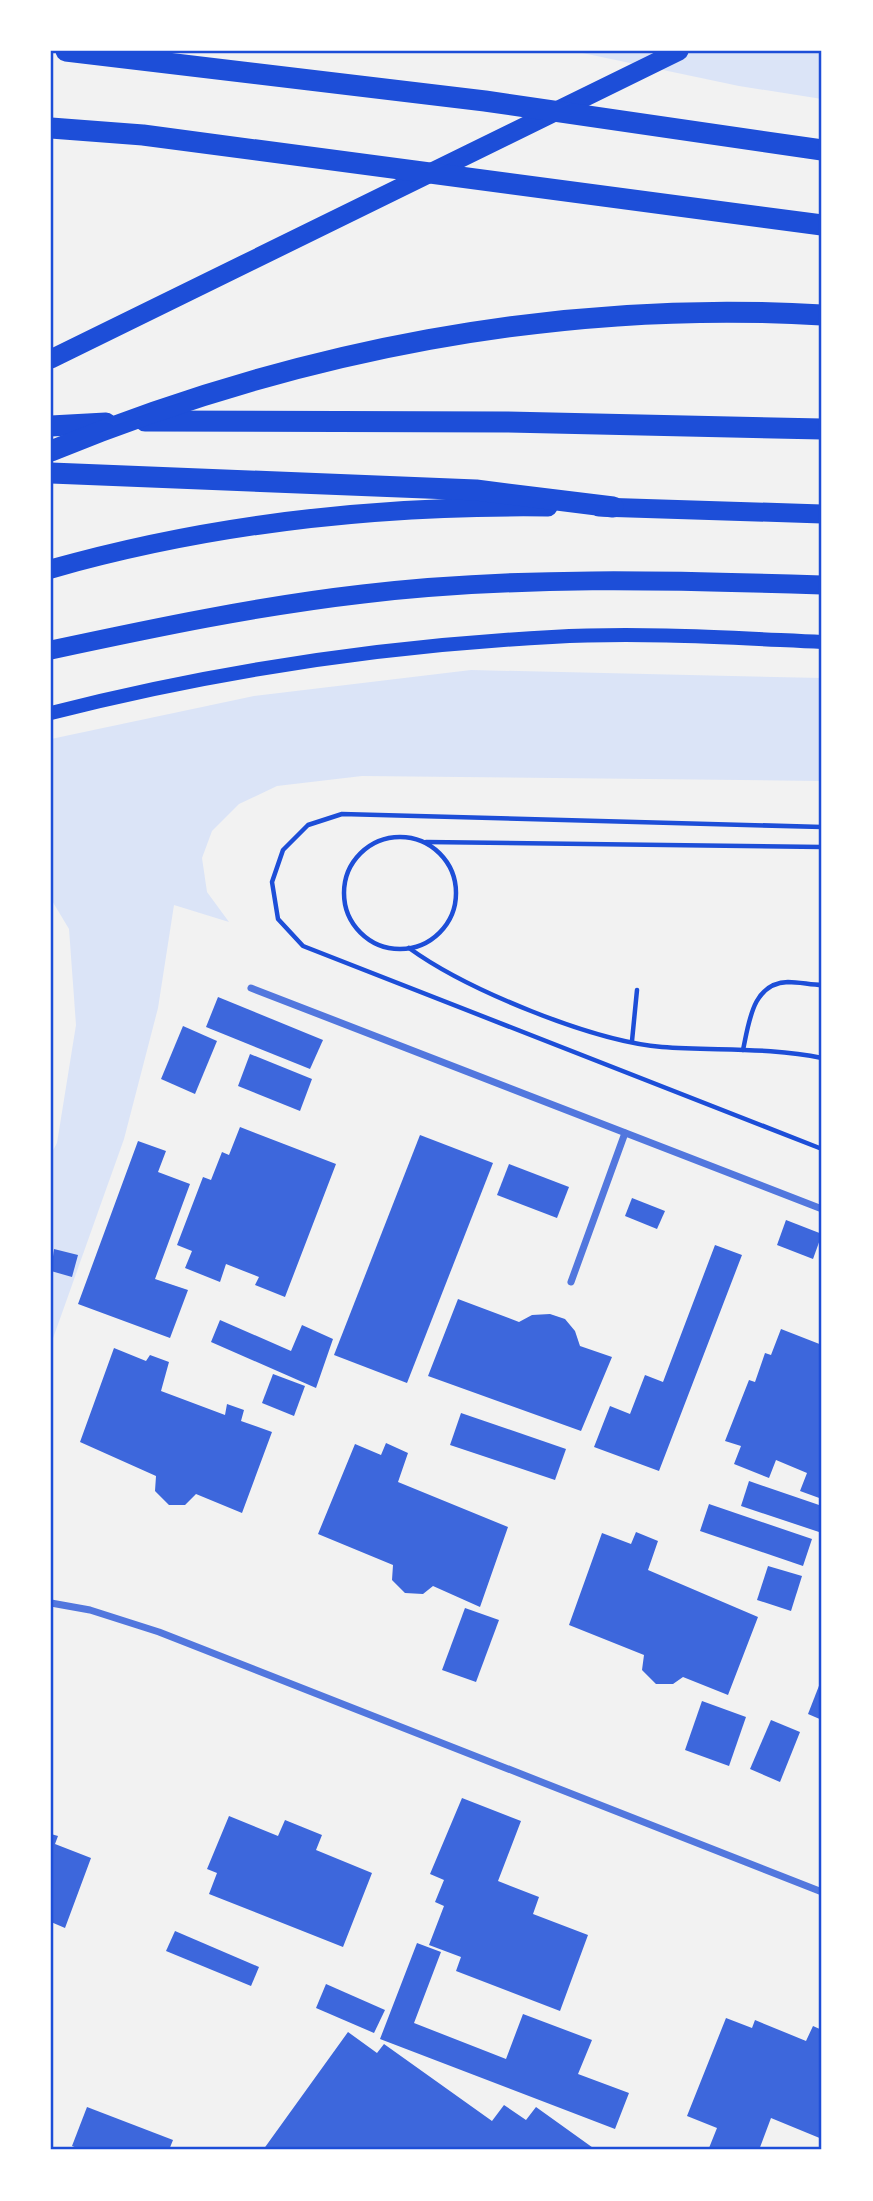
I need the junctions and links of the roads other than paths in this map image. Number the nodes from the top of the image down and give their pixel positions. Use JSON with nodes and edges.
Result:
{"nodes":[{"id":1,"x":66,"y":51,"type":"edge"},
{"id":2,"x":679,"y":51,"type":"edge"},
{"id":3,"x":51,"y":128,"type":"edge"},
{"id":4,"x":822,"y":150,"type":"edge"},
{"id":5,"x":822,"y":225,"type":"edge"},
{"id":6,"x":822,"y":315,"type":"edge"},
{"id":7,"x":51,"y":359,"type":"edge"},
{"id":8,"x":51,"y":426,"type":"edge"},
{"id":9,"x":822,"y":429,"type":"edge"},
{"id":10,"x":51,"y":451,"type":"edge"},
{"id":11,"x":51,"y":473,"type":"edge"},
{"id":12,"x":613,"y":507,"type":"junction"},
{"id":13,"x":822,"y":514,"type":"edge"},
{"id":14,"x":51,"y":569,"type":"edge"},
{"id":15,"x":822,"y":585,"type":"edge"},
{"id":16,"x":822,"y":642,"type":"edge"},
{"id":17,"x":51,"y":650,"type":"edge"},
{"id":18,"x":51,"y":713,"type":"edge"},
{"id":19,"x":251,"y":988,"type":"dead end"},
{"id":20,"x":625,"y":1133,"type":"junction"},
{"id":21,"x":822,"y":1209,"type":"edge"},
{"id":22,"x":571,"y":1282,"type":"dead end"},
{"id":23,"x":51,"y":1602,"type":"edge"},
{"id":24,"x":822,"y":1892,"type":"edge"}],
"edges":[{"from":1,"to":4,"type":"highway"},
{"from":2,"to":7,"type":"highway"},
{"from":3,"to":5,"type":"highway"},
{"from":6,"to":10,"type":"highway"},
{"from":8,"to":9,"type":"highway"},
{"from":11,"to":12,"type":"highway"},
{"from":12,"to":13,"type":"highway"},
{"from":12,"to":14,"type":"highway"},
{"from":15,"to":17,"type":"highway"},
{"from":16,"to":18,"type":"main road"},
{"from":19,"to":20,"type":"street"},
{"from":20,"to":21,"type":"street"},
{"from":20,"to":22,"type":"street"},
{"from":23,"to":24,"type":"street"}]}
